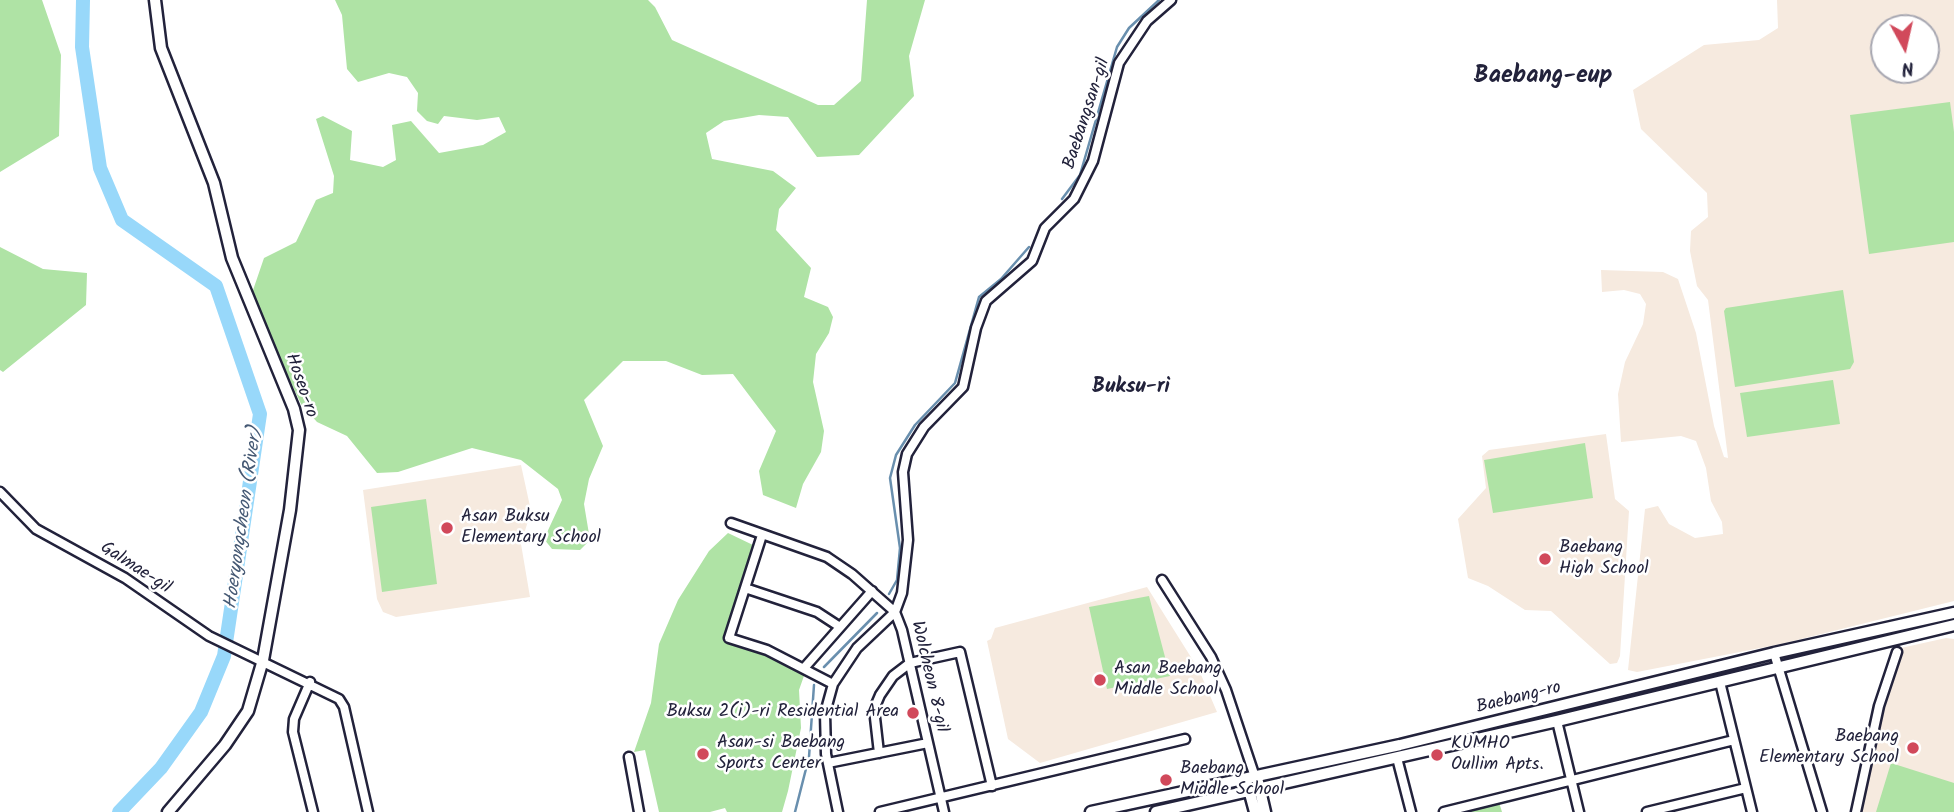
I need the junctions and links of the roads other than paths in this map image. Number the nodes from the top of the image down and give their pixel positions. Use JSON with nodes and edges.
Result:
{"nodes":[{"id":1,"x":155,"y":0,"type":"edge"},
{"id":2,"x":1171,"y":0,"type":"edge"},
{"id":3,"x":0,"y":492,"type":"edge"},
{"id":4,"x":731,"y":523,"type":"dead end"},
{"id":5,"x":762,"y":535,"type":"junction"},
{"id":6,"x":1162,"y":580,"type":"dead end"},
{"id":7,"x":745,"y":588,"type":"junction"},
{"id":8,"x":872,"y":591,"type":"junction"},
{"id":9,"x":895,"y":612,"type":"junction"},
{"id":10,"x":1954,"y":613,"type":"edge"},
{"id":11,"x":1954,"y":625,"type":"edge"},
{"id":12,"x":840,"y":627,"type":"junction"},
{"id":13,"x":1897,"y":652,"type":"dead end"},
{"id":14,"x":1774,"y":653,"type":"junction"},
{"id":15,"x":263,"y":660,"type":"junction"},
{"id":16,"x":910,"y":663,"type":"junction"},
{"id":17,"x":806,"y":667,"type":"junction"},
{"id":18,"x":1779,"y":667,"type":"junction"},
{"id":19,"x":310,"y":682,"type":"junction"},
{"id":20,"x":1720,"y":682,"type":"junction"},
{"id":21,"x":833,"y":684,"type":"junction"},
{"id":22,"x":1557,"y":722,"type":"junction"},
{"id":23,"x":1185,"y":739,"type":"dead end"},
{"id":24,"x":1734,"y":740,"type":"junction"},
{"id":25,"x":928,"y":743,"type":"junction"},
{"id":26,"x":879,"y":753,"type":"junction"},
{"id":27,"x":629,"y":757,"type":"dead end"},
{"id":28,"x":1397,"y":758,"type":"junction"},
{"id":29,"x":828,"y":763,"type":"junction"},
{"id":30,"x":1252,"y":777,"type":"junction"},
{"id":31,"x":1571,"y":781,"type":"junction"},
{"id":32,"x":992,"y":786,"type":"junction"},
{"id":33,"x":1746,"y":788,"type":"junction"},
{"id":34,"x":1254,"y":790,"type":"junction"},
{"id":35,"x":941,"y":798,"type":"junction"},
{"id":36,"x":1189,"y":809,"type":"edge"},
{"id":37,"x":168,"y":812,"type":"edge"},
{"id":38,"x":313,"y":812,"type":"edge"},
{"id":39,"x":368,"y":812,"type":"edge"},
{"id":40,"x":639,"y":812,"type":"edge"},
{"id":41,"x":838,"y":812,"type":"edge"},
{"id":42,"x":880,"y":812,"type":"edge"},
{"id":43,"x":944,"y":812,"type":"edge"},
{"id":44,"x":1091,"y":812,"type":"edge"},
{"id":45,"x":1156,"y":812,"type":"edge"},
{"id":46,"x":1255,"y":812,"type":"edge"},
{"id":47,"x":1265,"y":812,"type":"edge"},
{"id":48,"x":1411,"y":812,"type":"edge"},
{"id":49,"x":1444,"y":812,"type":"edge"},
{"id":50,"x":1579,"y":812,"type":"edge"},
{"id":51,"x":1647,"y":812,"type":"edge"},
{"id":52,"x":1752,"y":812,"type":"edge"},
{"id":53,"x":1822,"y":812,"type":"edge"},
{"id":54,"x":1856,"y":812,"type":"edge"}],
"edges":[{"from":1,"to":15,"type":"street","name":"Hoseo-ro"},
{"from":2,"to":9,"type":"street","name":"Baebangsan-gil"},
{"from":3,"to":15,"type":"street","name":"Galmae-gil"},
{"from":4,"to":5,"type":"street","name":"Wolcheon 8-gil"},
{"from":5,"to":7,"type":"street"},
{"from":5,"to":8,"type":"street","name":"Wolcheon 8-gil"},
{"from":6,"to":30,"type":"street"},
{"from":7,"to":12,"type":"street"},
{"from":7,"to":17,"type":"street"},
{"from":8,"to":9,"type":"street","name":"Wolcheon 8-gil"},
{"from":8,"to":12,"type":"street"},
{"from":9,"to":16,"type":"street","name":"Wolcheon 8-gil"},
{"from":9,"to":21,"type":"street"},
{"from":10,"to":14,"type":"street","name":"Baebang-ro"},
{"from":11,"to":18,"type":"street","name":"Baebang-ro"},
{"from":12,"to":17,"type":"street"},
{"from":13,"to":54,"type":"street"},
{"from":14,"to":18,"type":"street"},
{"from":14,"to":30,"type":"street","name":"Baebang-ro"},
{"from":15,"to":19,"type":"street","name":"Galmae-gil"},
{"from":15,"to":37,"type":"street","name":"Hoseo-ro"},
{"from":16,"to":25,"type":"street","name":"Wolcheon 8-gil"},
{"from":16,"to":26,"type":"street"},
{"from":16,"to":32,"type":"street"},
{"from":17,"to":21,"type":"street"},
{"from":18,"to":20,"type":"street","name":"Baebang-ro"},
{"from":18,"to":53,"type":"street"},
{"from":19,"to":38,"type":"street"},
{"from":19,"to":39,"type":"street","name":"Galmae-gil"},
{"from":20,"to":22,"type":"street","name":"Baebang-ro"},
{"from":20,"to":24,"type":"street"},
{"from":21,"to":29,"type":"street"},
{"from":22,"to":28,"type":"street","name":"Baebang-ro"},
{"from":22,"to":31,"type":"street"},
{"from":23,"to":32,"type":"street"},
{"from":24,"to":31,"type":"street"},
{"from":24,"to":33,"type":"street"},
{"from":25,"to":26,"type":"street"},
{"from":25,"to":35,"type":"street","name":"Wolcheon 8-gil"},
{"from":26,"to":29,"type":"street"},
{"from":27,"to":40,"type":"street"},
{"from":28,"to":34,"type":"street","name":"Baebang-ro"},
{"from":28,"to":48,"type":"street"},
{"from":29,"to":41,"type":"street"},
{"from":30,"to":34,"type":"street"},
{"from":30,"to":44,"type":"street","name":"Baebang-ro"},
{"from":31,"to":49,"type":"street"},
{"from":31,"to":50,"type":"street"},
{"from":32,"to":35,"type":"street"},
{"from":33,"to":51,"type":"street"},
{"from":33,"to":52,"type":"street"},
{"from":34,"to":36,"type":"street","name":"Baebang-ro"},
{"from":34,"to":46,"type":"street"},
{"from":34,"to":47,"type":"street"},
{"from":35,"to":42,"type":"street"},
{"from":35,"to":43,"type":"street","name":"Wolcheon 8-gil"},
{"from":36,"to":45,"type":"street","name":"Baebang-ro"}]}
